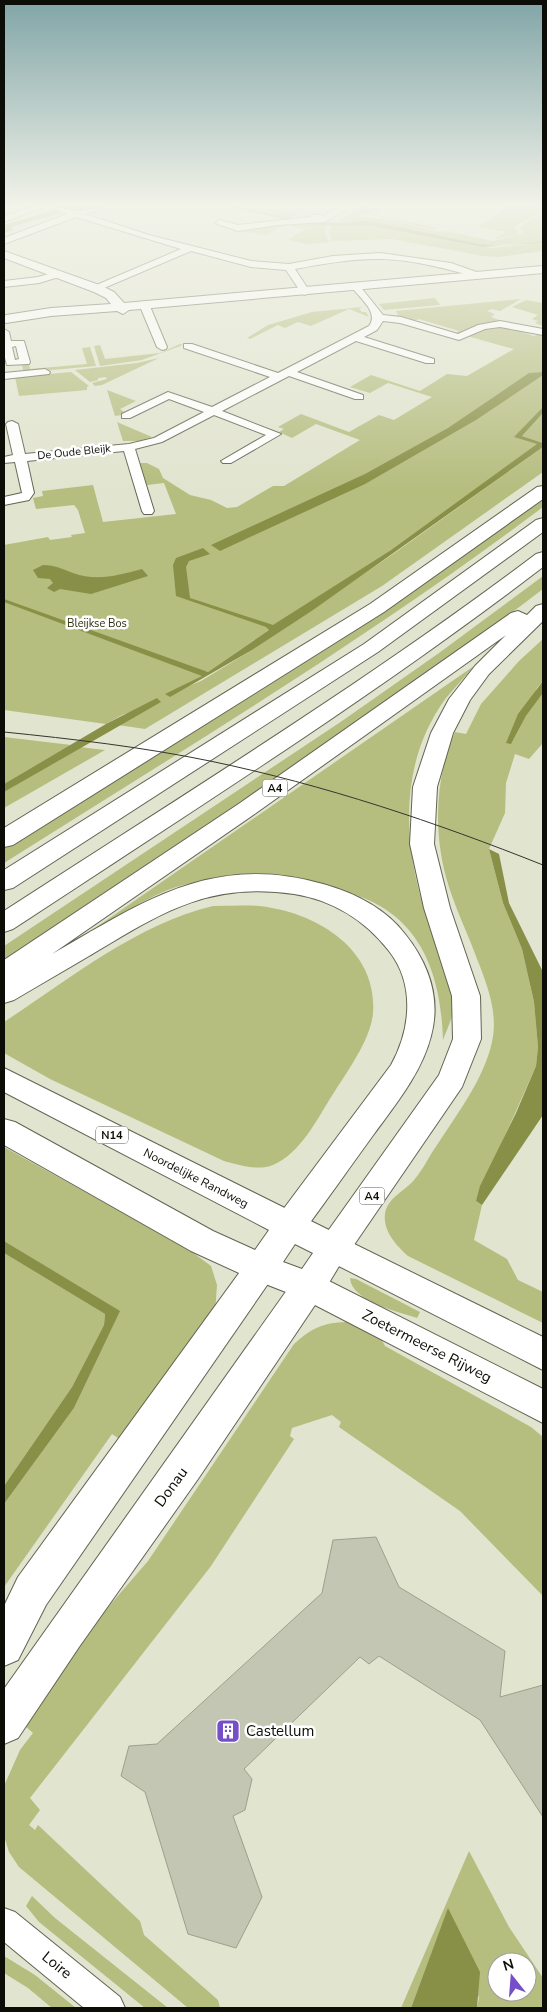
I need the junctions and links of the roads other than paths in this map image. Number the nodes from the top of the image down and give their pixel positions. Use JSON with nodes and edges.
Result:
{"nodes":[{"id":1,"x":103,"y":301,"type":"edge"},
{"id":2,"x":116,"y":301,"type":"edge"},
{"id":3,"x":213,"y":301,"type":"edge"},
{"id":4,"x":367,"y":301,"type":"edge"},
{"id":5,"x":145,"y":306,"type":"junction"},
{"id":6,"x":122,"y":308,"type":"junction"},
{"id":7,"x":105,"y":309,"type":"junction"},
{"id":8,"x":378,"y":318,"type":"junction"},
{"id":9,"x":5,"y":319,"type":"edge"},
{"id":10,"x":4,"y":332,"type":"edge"},
{"id":11,"x":542,"y":332,"type":"edge"},
{"id":12,"x":354,"y":337,"type":"junction"},
{"id":13,"x":33,"y":345,"type":"dead end"},
{"id":14,"x":6,"y":346,"type":"edge"},
{"id":15,"x":21,"y":346,"type":"junction"},
{"id":16,"x":162,"y":346,"type":"dead end"},
{"id":17,"x":188,"y":346,"type":"dead end"},
{"id":18,"x":430,"y":361,"type":"dead end"},
{"id":19,"x":18,"y":362,"type":"junction"},
{"id":20,"x":44,"y":372,"type":"dead end"},
{"id":21,"x":22,"y":374,"type":"junction"},
{"id":22,"x":283,"y":375,"type":"junction"},
{"id":23,"x":4,"y":376,"type":"edge"},
{"id":24,"x":359,"y":397,"type":"dead end"},
{"id":25,"x":212,"y":412,"type":"junction"},
{"id":26,"x":126,"y":416,"type":"dead end"},
{"id":27,"x":12,"y":424,"type":"dead end"},
{"id":28,"x":129,"y":447,"type":"junction"},
{"id":29,"x":19,"y":458,"type":"junction"},
{"id":30,"x":4,"y":460,"type":"edge"},
{"id":31,"x":227,"y":461,"type":"dead end"},
{"id":32,"x":543,"y":491,"type":"edge"},
{"id":33,"x":4,"y":501,"type":"edge"},
{"id":34,"x":148,"y":511,"type":"dead end"},
{"id":35,"x":543,"y":524,"type":"edge"},
{"id":36,"x":543,"y":558,"type":"edge"},
{"id":37,"x":543,"y":598,"type":"edge"},
{"id":38,"x":543,"y":610,"type":"edge"},
{"id":39,"x":4,"y":839,"type":"edge"},
{"id":40,"x":4,"y":882,"type":"edge"},
{"id":41,"x":4,"y":924,"type":"edge"},
{"id":42,"x":4,"y":973,"type":"edge"},
{"id":43,"x":4,"y":992,"type":"edge"},
{"id":44,"x":4,"y":1079,"type":"edge"},
{"id":45,"x":4,"y":1130,"type":"edge"},
{"id":46,"x":290,"y":1225,"type":"junction"},
{"id":47,"x":334,"y":1248,"type":"junction"},
{"id":48,"x":261,"y":1268,"type":"junction"},
{"id":49,"x":309,"y":1286,"type":"junction"},
{"id":50,"x":543,"y":1354,"type":"edge"},
{"id":51,"x":543,"y":1407,"type":"edge"},
{"id":52,"x":4,"y":1646,"type":"edge"},
{"id":53,"x":4,"y":1724,"type":"edge"},
{"id":54,"x":4,"y":1923,"type":"edge"},
{"id":55,"x":109,"y":2008,"type":"edge"}],
"edges":[{"from":1,"to":7,"type":"street"},
{"from":2,"to":6,"type":"street"},
{"from":3,"to":5,"type":"street"},
{"from":4,"to":8,"type":"street"},
{"from":5,"to":6,"type":"street"},
{"from":5,"to":16,"type":"street"},
{"from":6,"to":7,"type":"street"},
{"from":7,"to":9,"type":"street"},
{"from":8,"to":11,"type":"street"},
{"from":8,"to":12,"type":"street","name":"De Oude Bleijk"},
{"from":10,"to":14,"type":"street"},
{"from":12,"to":18,"type":"street"},
{"from":12,"to":22,"type":"street","name":"De Oude Bleijk"},
{"from":13,"to":15,"type":"street"},
{"from":14,"to":15,"type":"street"},
{"from":14,"to":19,"type":"street"},
{"from":15,"to":19,"type":"street"},
{"from":17,"to":22,"type":"street"},
{"from":19,"to":21,"type":"street"},
{"from":20,"to":21,"type":"street"},
{"from":21,"to":23,"type":"street"},
{"from":22,"to":24,"type":"street"},
{"from":22,"to":25,"type":"street","name":"De Oude Bleijk"},
{"from":25,"to":26,"type":"street"},
{"from":25,"to":28,"type":"street","name":"De Oude Bleijk"},
{"from":25,"to":31,"type":"street"},
{"from":27,"to":29,"type":"street","name":"De Oude Bleijk"},
{"from":28,"to":29,"type":"street","name":"De Oude Bleijk"},
{"from":28,"to":34,"type":"street","name":"De Oude Bleijk"},
{"from":29,"to":30,"type":"street","name":"De Oude Bleijk"},
{"from":29,"to":33,"type":"street","name":"De Oude Bleijk"},
{"from":32,"to":39,"type":"main road"},
{"from":35,"to":40,"type":"main road"},
{"from":36,"to":41,"type":"main road"},
{"from":37,"to":42,"type":"main road","number":"A4"},
{"from":38,"to":47,"type":"main road","number":"A4"},
{"from":43,"to":46,"type":"main road"},
{"from":44,"to":46,"type":"main road","name":"Noordelijke Randweg","number":"N14"},
{"from":45,"to":48,"type":"main road"},
{"from":46,"to":47,"type":"main road","name":"Noordelijke Randweg","number":"N14"},
{"from":46,"to":48,"type":"main road"},
{"from":47,"to":49,"type":"main road","name":"Donau"},
{"from":47,"to":50,"type":"main road","number":"N14"},
{"from":48,"to":49,"type":"main road"},
{"from":48,"to":52,"type":"main road"},
{"from":49,"to":51,"type":"main road","name":"Zoetermeerse Rijweg"},
{"from":49,"to":53,"type":"main road","name":"Donau"},
{"from":54,"to":55,"type":"street","name":"Loire"}]}
